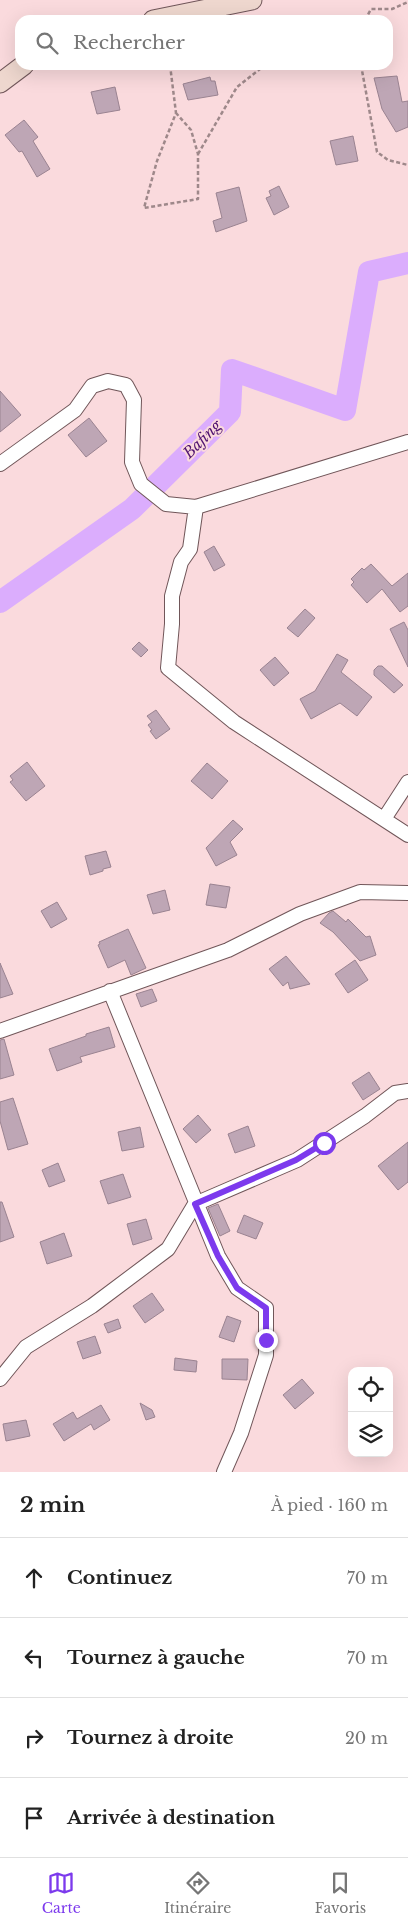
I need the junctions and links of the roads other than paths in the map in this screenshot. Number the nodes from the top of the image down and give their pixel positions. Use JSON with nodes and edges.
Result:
{"nodes":[{"id":1,"x":252,"y":0,"type":"edge"},
{"id":2,"x":178,"y":15,"type":"edge"},
{"id":3,"x":17,"y":70,"type":"edge"},
{"id":4,"x":0,"y":83,"type":"edge"},
{"id":5,"x":408,"y":442,"type":"edge"},
{"id":6,"x":0,"y":464,"type":"edge"},
{"id":7,"x":196,"y":507,"type":"junction"},
{"id":8,"x":408,"y":782,"type":"edge"},
{"id":9,"x":384,"y":819,"type":"junction"},
{"id":10,"x":408,"y":835,"type":"edge"},
{"id":11,"x":408,"y":893,"type":"edge"},
{"id":12,"x":110,"y":991,"type":"junction"},
{"id":13,"x":0,"y":1032,"type":"edge"},
{"id":14,"x":408,"y":1092,"type":"edge"},
{"id":15,"x":195,"y":1204,"type":"junction"},
{"id":16,"x":0,"y":1379,"type":"edge"},
{"id":17,"x":224,"y":1472,"type":"edge"}],
"edges":[{"from":1,"to":2,"type":"main road"},
{"from":3,"to":4,"type":"main road"},
{"from":5,"to":7,"type":"street"},
{"from":6,"to":7,"type":"street"},
{"from":7,"to":9,"type":"street"},
{"from":8,"to":9,"type":"street"},
{"from":9,"to":10,"type":"street"},
{"from":11,"to":12,"type":"street"},
{"from":12,"to":13,"type":"street"},
{"from":12,"to":15,"type":"street"},
{"from":14,"to":15,"type":"street"},
{"from":15,"to":16,"type":"street"},
{"from":15,"to":17,"type":"street"}]}
